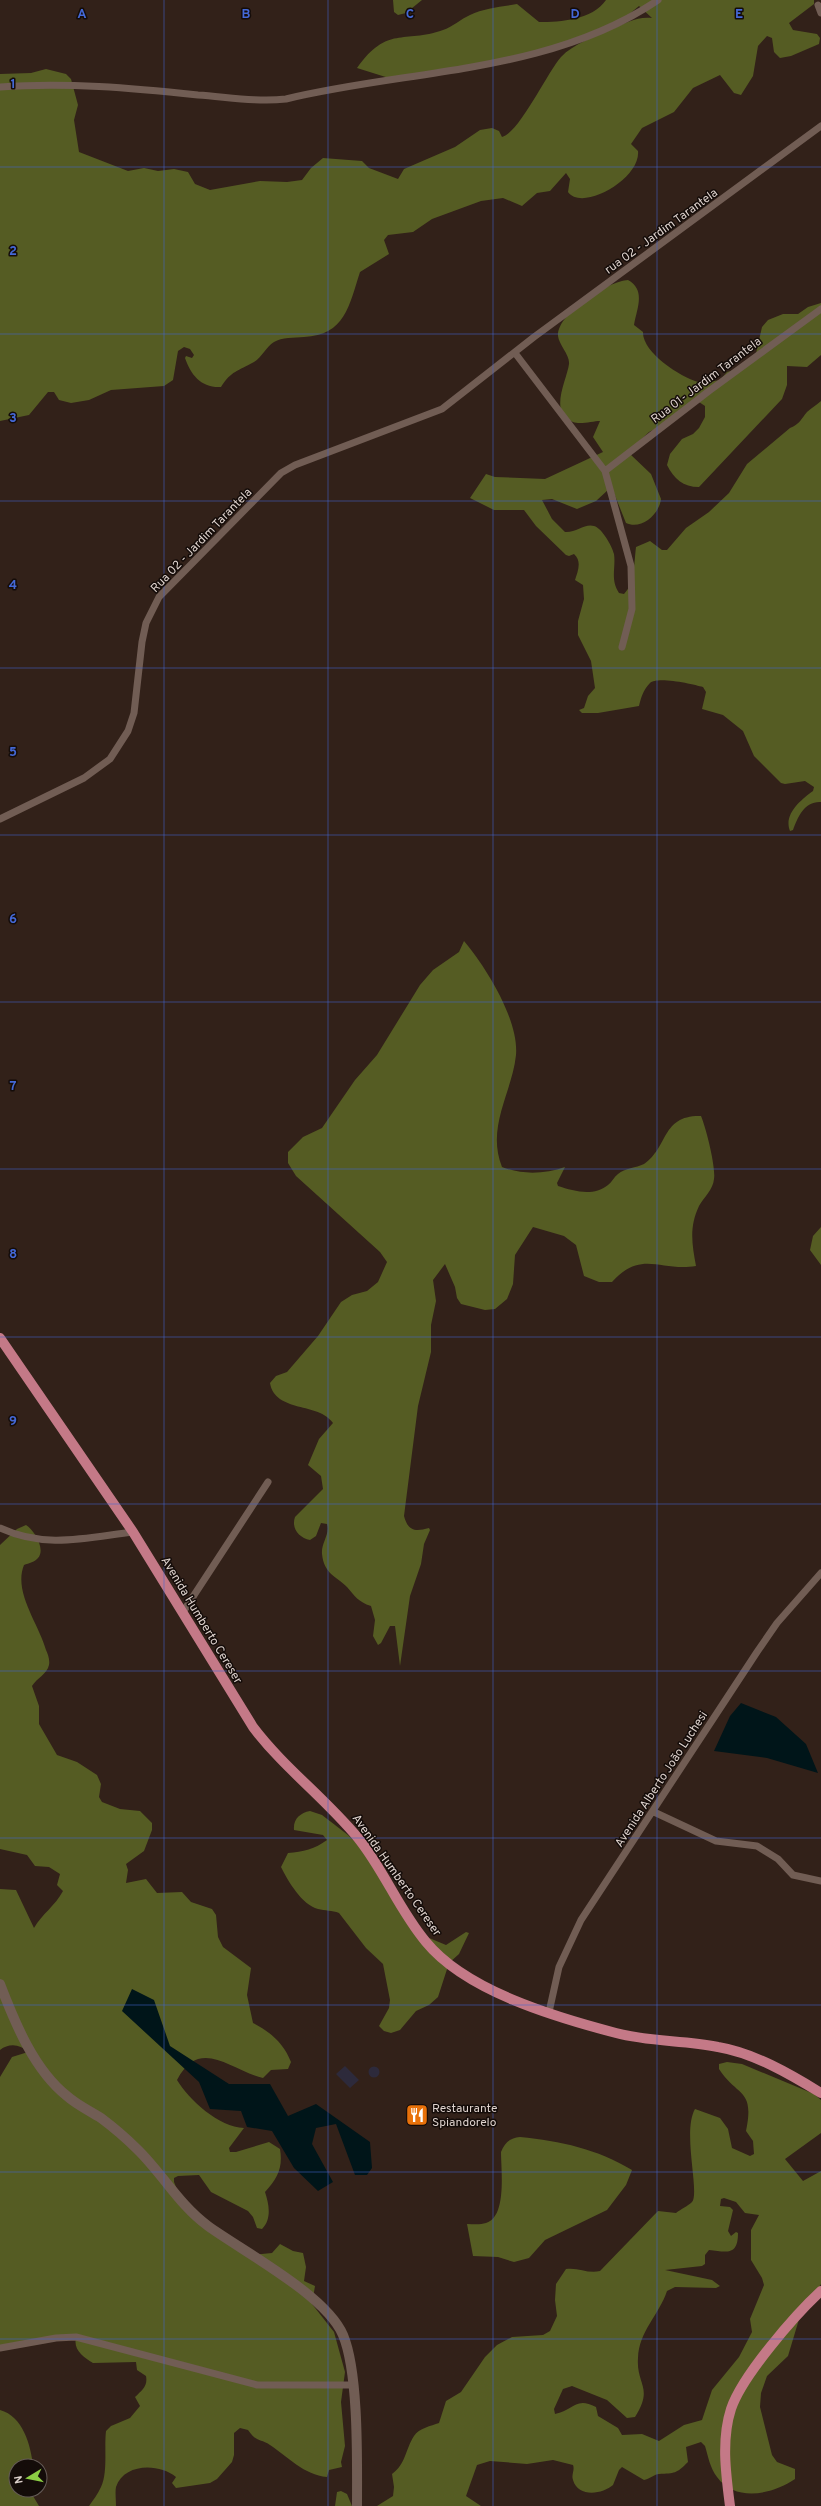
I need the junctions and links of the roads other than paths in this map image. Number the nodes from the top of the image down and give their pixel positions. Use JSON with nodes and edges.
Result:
{"nodes":[{"id":1,"x":658,"y":0,"type":"edge"},
{"id":2,"x":818,"y":5,"type":"dead end"},
{"id":3,"x":821,"y":13,"type":"edge"},
{"id":4,"x":0,"y":87,"type":"edge"},
{"id":5,"x":821,"y":126,"type":"edge"},
{"id":6,"x":821,"y":309,"type":"edge"},
{"id":7,"x":514,"y":353,"type":"junction"},
{"id":8,"x":605,"y":471,"type":"junction"},
{"id":9,"x":622,"y":647,"type":"dead end"},
{"id":10,"x":0,"y":819,"type":"edge"},
{"id":11,"x":0,"y":1338,"type":"edge"},
{"id":12,"x":268,"y":1482,"type":"dead end"},
{"id":13,"x":0,"y":1528,"type":"edge"},
{"id":14,"x":133,"y":1532,"type":"junction"},
{"id":15,"x":821,"y":1573,"type":"edge"},
{"id":16,"x":183,"y":1612,"type":"junction"},
{"id":17,"x":654,"y":1812,"type":"junction"},
{"id":18,"x":821,"y":1881,"type":"edge"},
{"id":19,"x":0,"y":1984,"type":"edge"},
{"id":20,"x":550,"y":2012,"type":"junction"},
{"id":21,"x":821,"y":2093,"type":"edge"},
{"id":22,"x":821,"y":2291,"type":"edge"},
{"id":23,"x":0,"y":2348,"type":"edge"},
{"id":24,"x":352,"y":2385,"type":"junction"},
{"id":25,"x":357,"y":2506,"type":"edge"},
{"id":26,"x":730,"y":2506,"type":"edge"}],
"edges":[{"from":1,"to":4,"type":"street"},
{"from":2,"to":3,"type":"street"},
{"from":5,"to":7,"type":"street","name":"rua 02 - Jardim Tarantela"},
{"from":6,"to":8,"type":"street","name":"Rua 01- Jardim Tarantela"},
{"from":7,"to":8,"type":"street"},
{"from":7,"to":10,"type":"street","name":"Rua 02 - Jardim Tarantela"},
{"from":8,"to":9,"type":"street"},
{"from":11,"to":14,"type":"main road","name":"Avenida Humberto Cereser"},
{"from":12,"to":16,"type":"street"},
{"from":13,"to":14,"type":"street"},
{"from":14,"to":16,"type":"main road","name":"Avenida Humberto Cereser"},
{"from":15,"to":17,"type":"street","name":"Avenida Alberto João Luchesi"},
{"from":16,"to":20,"type":"main road","name":"Avenida Humberto Cereser"},
{"from":17,"to":18,"type":"street"},
{"from":17,"to":20,"type":"street","name":"Avenida Alberto João Luchesi"},
{"from":19,"to":24,"type":"street"},
{"from":20,"to":21,"type":"main road","name":"Avenida Humberto Cereser"},
{"from":22,"to":26,"type":"main road"},
{"from":23,"to":24,"type":"street"},
{"from":24,"to":25,"type":"street"}]}
